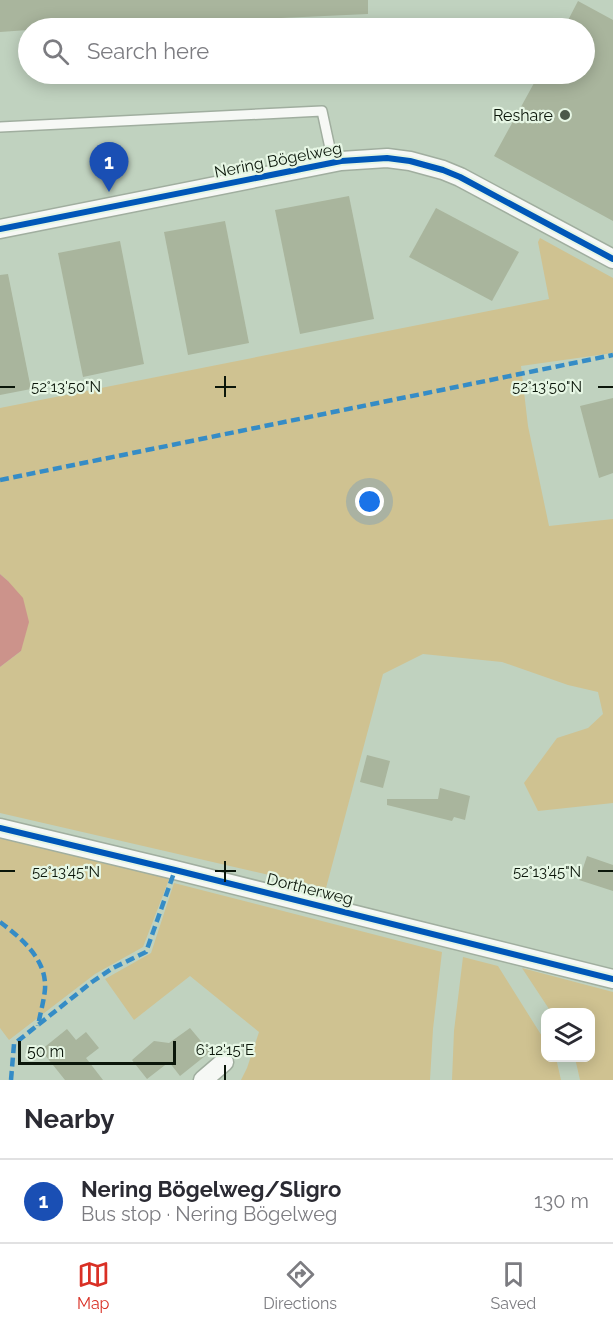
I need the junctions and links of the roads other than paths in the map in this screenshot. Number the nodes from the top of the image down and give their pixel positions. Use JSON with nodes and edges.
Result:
{"nodes":[{"id":1,"x":0,"y":127,"type":"edge"},
{"id":2,"x":333,"y":162,"type":"junction"},
{"id":3,"x":0,"y":229,"type":"edge"},
{"id":4,"x":613,"y":260,"type":"edge"},
{"id":5,"x":0,"y":828,"type":"edge"},
{"id":6,"x":613,"y":979,"type":"edge"},
{"id":7,"x":224,"y":1062,"type":"dead end"},
{"id":8,"x":203,"y":1080,"type":"edge"}],
"edges":[{"from":1,"to":2,"type":"lane"},
{"from":2,"to":3,"type":"street","name":"Nering Bögelweg"},
{"from":2,"to":4,"type":"street","name":"Nering Bögelweg"},
{"from":5,"to":6,"type":"street","name":"Dortherweg"},
{"from":7,"to":8,"type":"street"}]}
